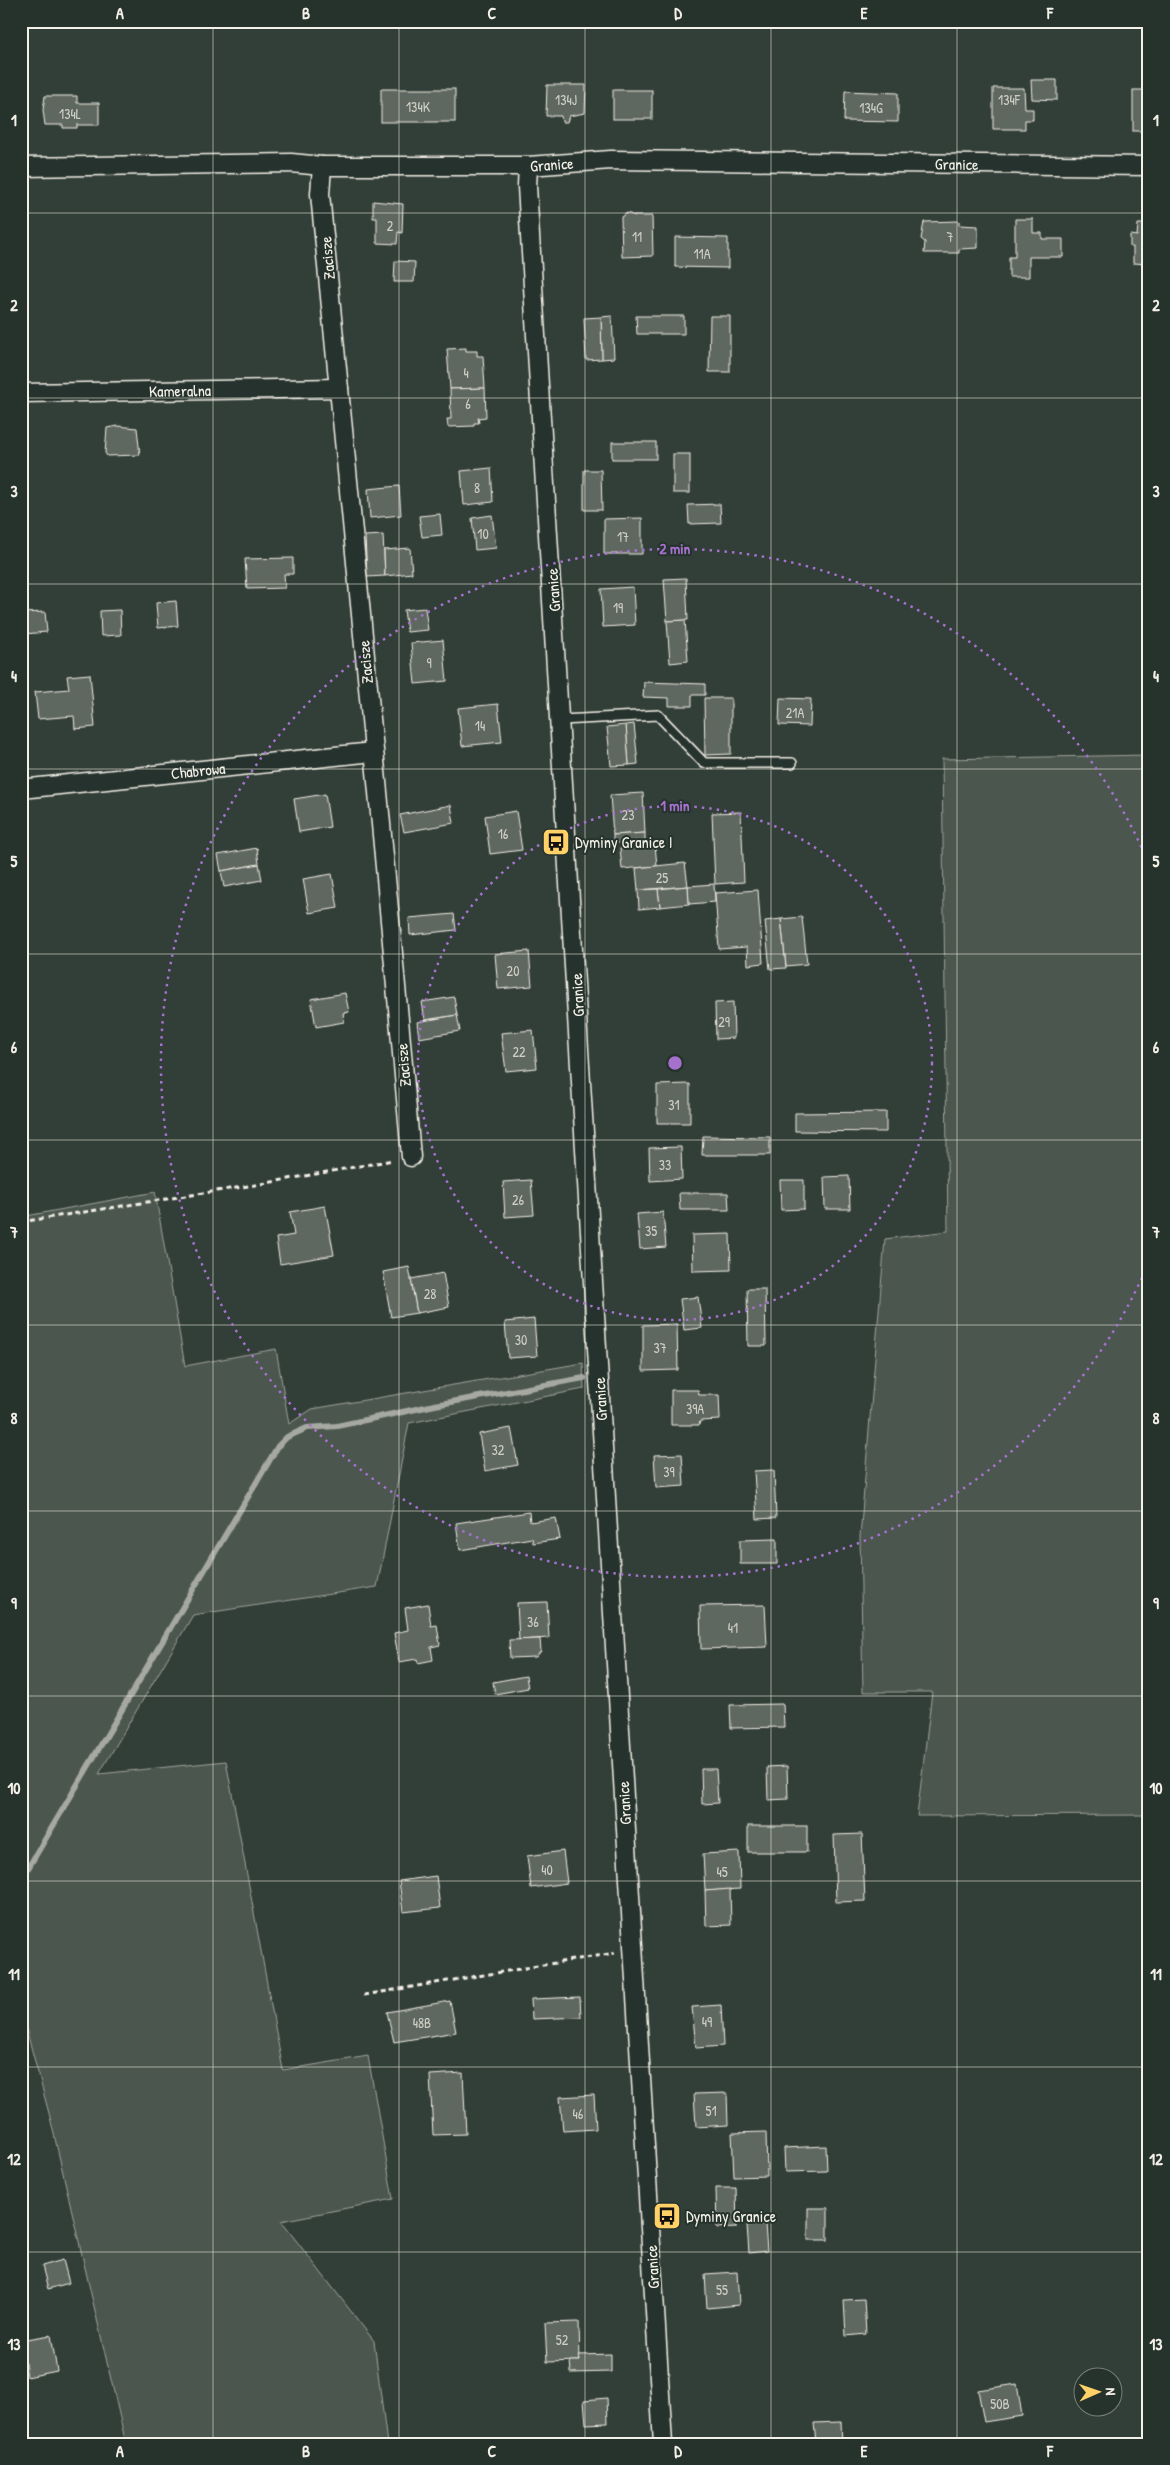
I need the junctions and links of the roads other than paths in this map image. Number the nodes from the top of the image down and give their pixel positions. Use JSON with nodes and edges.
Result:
{"nodes":[{"id":1,"x":322,"y":166,"type":"junction"},
{"id":2,"x":528,"y":166,"type":"junction"},
{"id":3,"x":1149,"y":166,"type":"edge"},
{"id":4,"x":21,"y":167,"type":"edge"},
{"id":5,"x":339,"y":388,"type":"junction"},
{"id":6,"x":21,"y":393,"type":"edge"},
{"id":7,"x":561,"y":720,"type":"junction"},
{"id":8,"x":373,"y":752,"type":"junction"},
{"id":9,"x":792,"y":763,"type":"dead end"},
{"id":10,"x":21,"y":789,"type":"edge"},
{"id":11,"x":410,"y":1157,"type":"road end"},
{"id":12,"x":663,"y":2444,"type":"edge"}],
"edges":[{"from":1,"to":2,"type":"street"},
{"from":1,"to":4,"type":"street"},
{"from":1,"to":5,"type":"street","name":"Zacisze"},
{"from":2,"to":3,"type":"street","name":"Granice"},
{"from":2,"to":7,"type":"street","name":"Granice"},
{"from":5,"to":6,"type":"street","name":"Kameralna"},
{"from":5,"to":8,"type":"street","name":"Zacisze"},
{"from":7,"to":9,"type":"lane"},
{"from":7,"to":12,"type":"street","name":"Granice"},
{"from":8,"to":10,"type":"street","name":"Chabrowa"},
{"from":8,"to":11,"type":"street","name":"Zacisze"}]}
